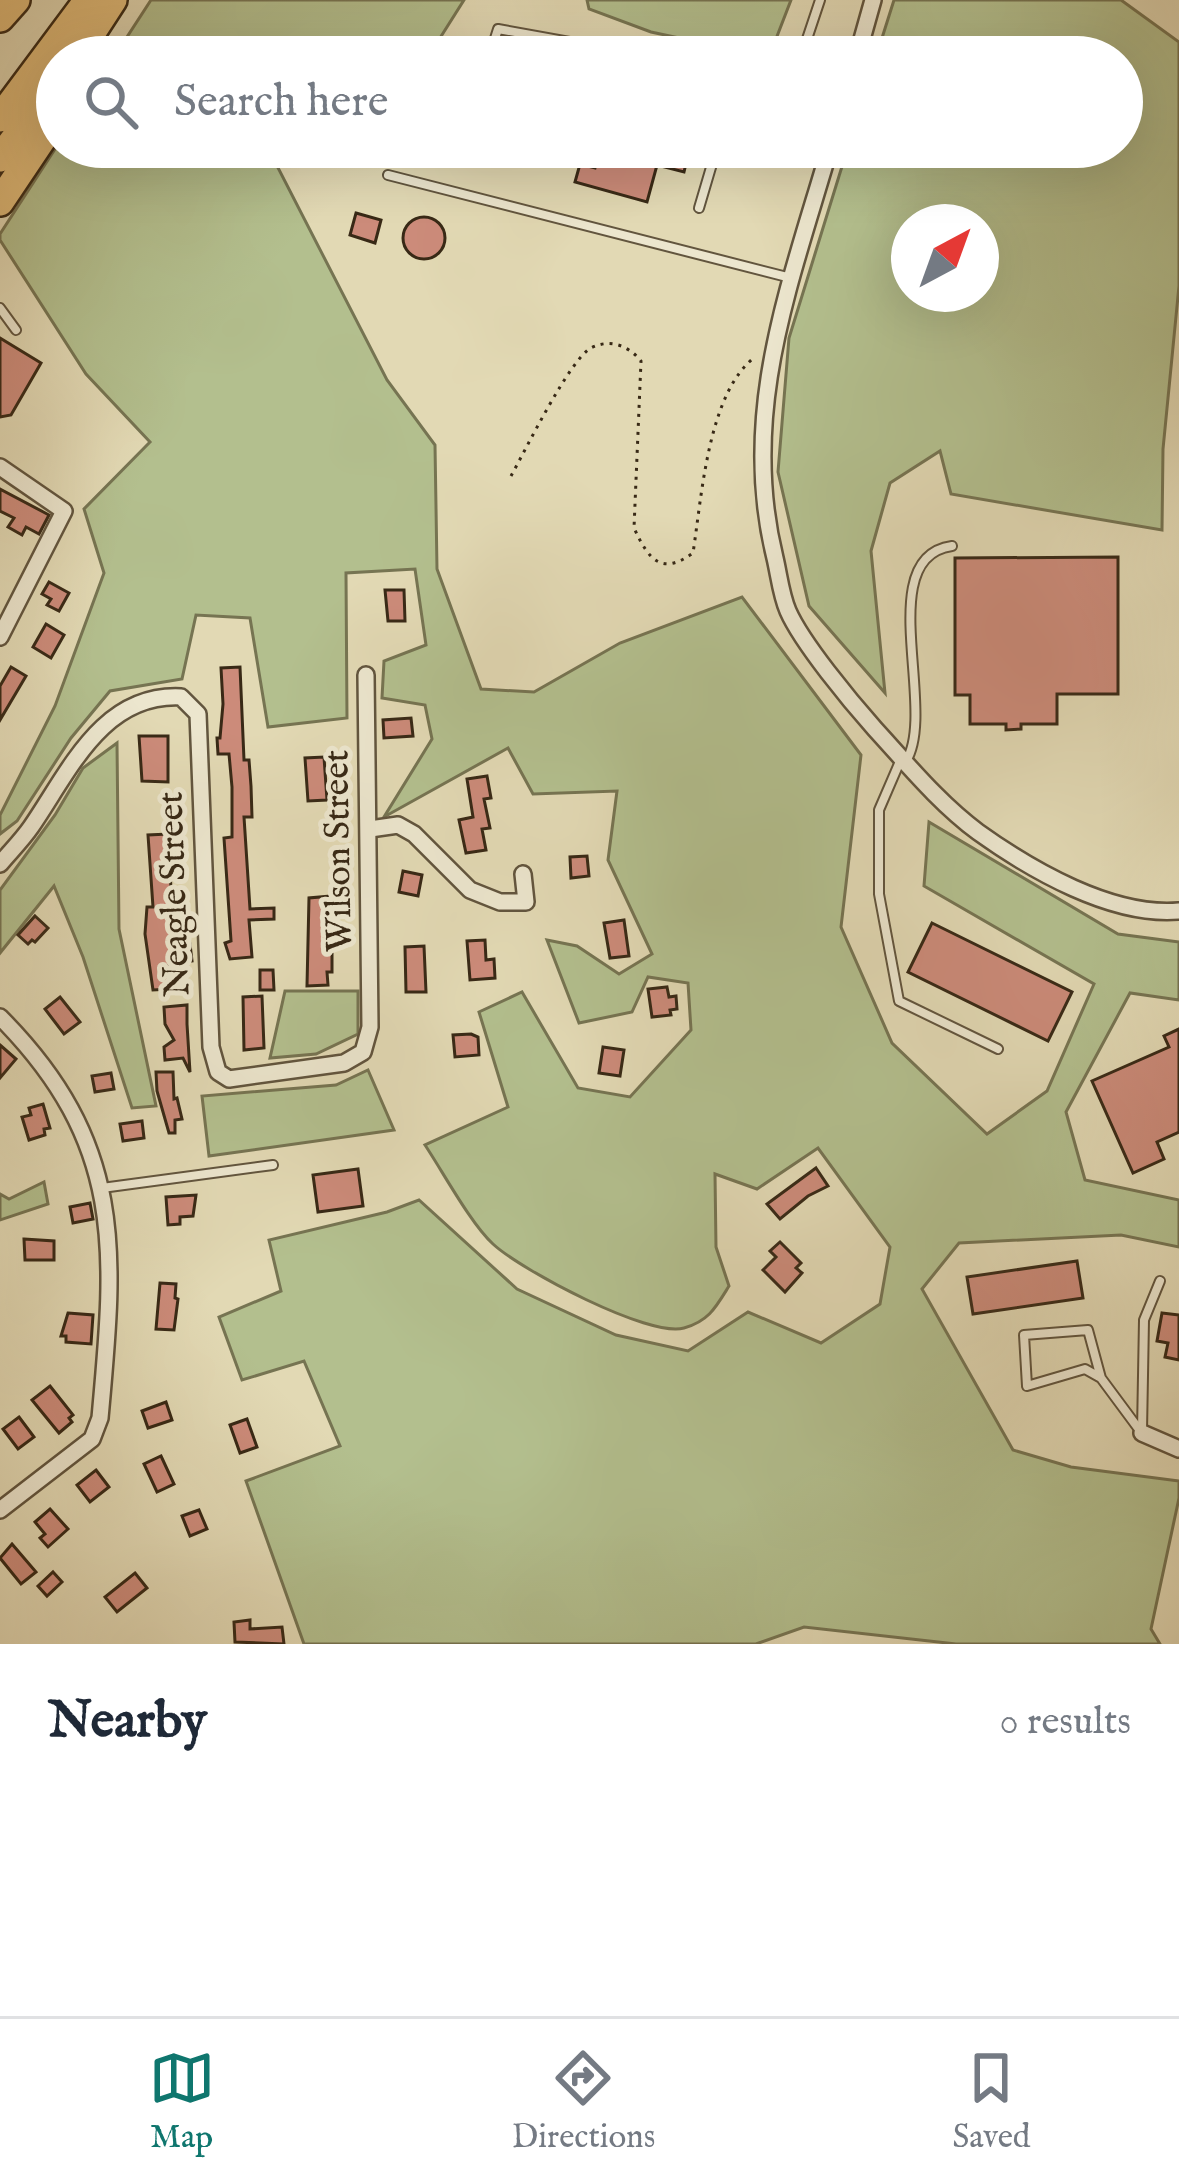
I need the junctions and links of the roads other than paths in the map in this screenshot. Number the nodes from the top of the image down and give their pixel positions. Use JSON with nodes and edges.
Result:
{"nodes":[{"id":1,"x":16,"y":0,"type":"edge"},
{"id":2,"x":88,"y":0,"type":"edge"},
{"id":3,"x":113,"y":0,"type":"edge"},
{"id":4,"x":127,"y":0,"type":"edge"},
{"id":5,"x":820,"y":0,"type":"edge"},
{"id":6,"x":873,"y":0,"type":"edge"},
{"id":7,"x":0,"y":18,"type":"edge"},
{"id":8,"x":61,"y":36,"type":"edge"},
{"id":9,"x":90,"y":36,"type":"edge"},
{"id":10,"x":108,"y":36,"type":"edge"},
{"id":11,"x":496,"y":36,"type":"edge"},
{"id":12,"x":527,"y":36,"type":"edge"},
{"id":13,"x":808,"y":36,"type":"edge"},
{"id":14,"x":862,"y":36,"type":"edge"},
{"id":15,"x":36,"y":70,"type":"edge"},
{"id":16,"x":36,"y":111,"type":"edge"},
{"id":17,"x":0,"y":118,"type":"edge"},
{"id":18,"x":36,"y":148,"type":"edge"},
{"id":19,"x":0,"y":158,"type":"edge"},
{"id":20,"x":711,"y":168,"type":"edge"},
{"id":21,"x":824,"y":168,"type":"edge"},
{"id":22,"x":388,"y":175,"type":"dead end"},
{"id":23,"x":0,"y":202,"type":"edge"},
{"id":24,"x":699,"y":208,"type":"dead end"},
{"id":25,"x":792,"y":278,"type":"junction"},
{"id":26,"x":0,"y":308,"type":"edge"},
{"id":27,"x":16,"y":330,"type":"dead end"},
{"id":28,"x":0,"y":467,"type":"edge"},
{"id":29,"x":952,"y":547,"type":"dead end"},
{"id":30,"x":0,"y":637,"type":"edge"},
{"id":31,"x":366,"y":675,"type":"dead end"},
{"id":32,"x":903,"y":760,"type":"junction"},
{"id":33,"x":370,"y":829,"type":"junction"},
{"id":34,"x":0,"y":864,"type":"edge"},
{"id":35,"x":523,"y":874,"type":"dead end"},
{"id":36,"x":1179,"y":911,"type":"edge"},
{"id":37,"x":0,"y":1017,"type":"edge"},
{"id":38,"x":370,"y":1027,"type":"joint"},
{"id":39,"x":998,"y":1049,"type":"dead end"},
{"id":40,"x":273,"y":1165,"type":"dead end"},
{"id":41,"x":102,"y":1188,"type":"junction"},
{"id":42,"x":1160,"y":1281,"type":"dead end"},
{"id":43,"x":1101,"y":1378,"type":"junction"},
{"id":44,"x":1142,"y":1433,"type":"junction"},
{"id":45,"x":1179,"y":1449,"type":"edge"},
{"id":46,"x":0,"y":1510,"type":"edge"}],
"edges":[{"from":1,"to":7,"type":"highway"},
{"from":2,"to":8,"type":"highway"},
{"from":3,"to":9,"type":"highway"},
{"from":4,"to":10,"type":"highway"},
{"from":5,"to":13,"type":"lane"},
{"from":6,"to":14,"type":"street"},
{"from":11,"to":12,"type":"lane"},
{"from":15,"to":17,"type":"highway"},
{"from":16,"to":19,"type":"highway"},
{"from":18,"to":23,"type":"highway"},
{"from":20,"to":24,"type":"lane"},
{"from":21,"to":25,"type":"street"},
{"from":22,"to":25,"type":"lane"},
{"from":25,"to":32,"type":"street"},
{"from":26,"to":27,"type":"lane"},
{"from":28,"to":30,"type":"street"},
{"from":29,"to":32,"type":"lane"},
{"from":31,"to":33,"type":"street","name":"Wilson Street"},
{"from":32,"to":36,"type":"street"},
{"from":32,"to":39,"type":"lane"},
{"from":33,"to":35,"type":"street"},
{"from":33,"to":38,"type":"street","name":"Wilson Street"},
{"from":34,"to":38,"type":"street","name":"Neagle Street"},
{"from":37,"to":41,"type":"street"},
{"from":40,"to":41,"type":"lane"},
{"from":41,"to":46,"type":"street"},
{"from":42,"to":44,"type":"lane"},
{"from":43,"to":43,"type":"lane"},
{"from":43,"to":44,"type":"lane"},
{"from":44,"to":45,"type":"street"}]}
